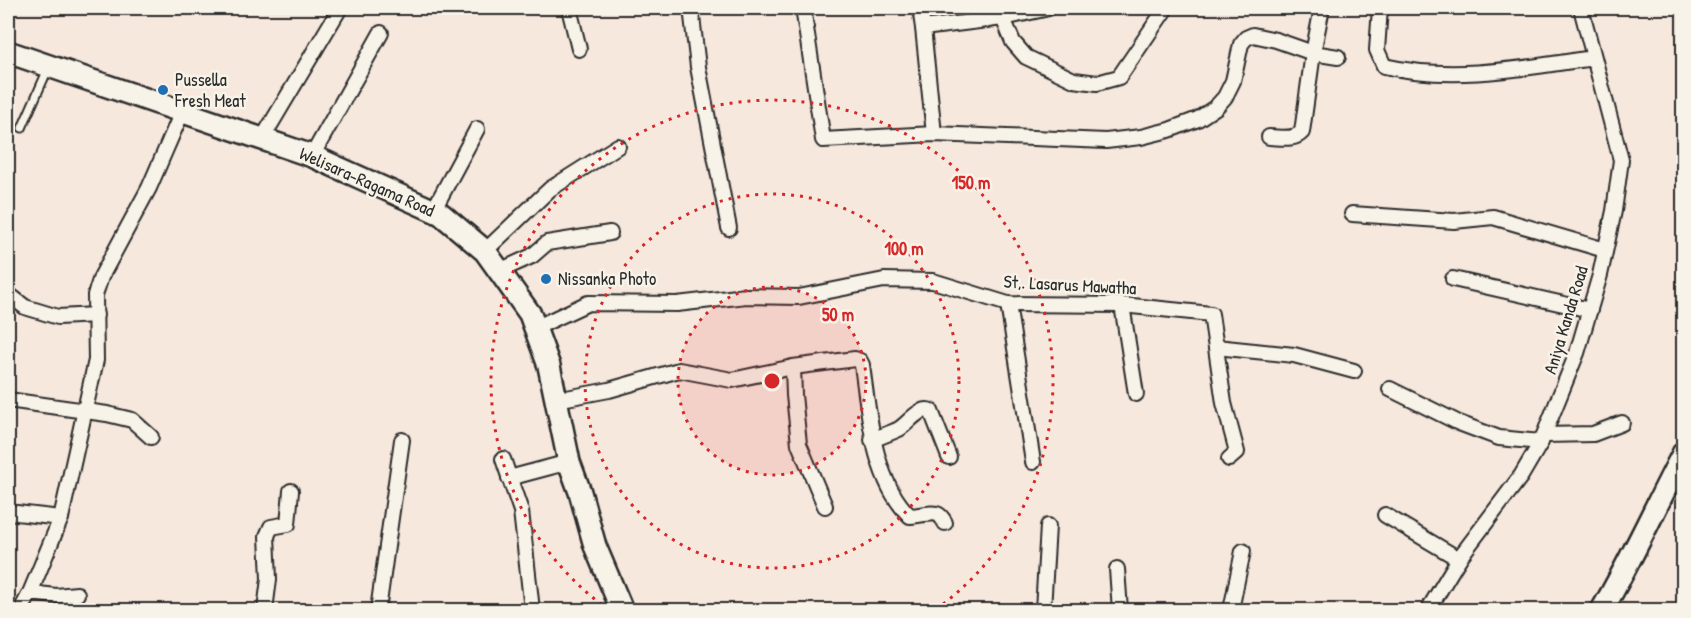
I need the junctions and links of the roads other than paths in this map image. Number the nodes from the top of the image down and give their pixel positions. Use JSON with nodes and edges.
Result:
{"nodes":[{"id":1,"x":340,"y":8,"type":"edge"},
{"id":2,"x":569,"y":8,"type":"edge"},
{"id":3,"x":691,"y":8,"type":"edge"},
{"id":4,"x":803,"y":8,"type":"edge"},
{"id":5,"x":920,"y":8,"type":"edge"},
{"id":6,"x":1049,"y":8,"type":"edge"},
{"id":7,"x":1166,"y":8,"type":"edge"},
{"id":8,"x":1322,"y":8,"type":"edge"},
{"id":9,"x":1380,"y":8,"type":"edge"},
{"id":10,"x":1581,"y":8,"type":"edge"},
{"id":11,"x":1003,"y":18,"type":"junction"},
{"id":12,"x":923,"y":28,"type":"junction"},
{"id":13,"x":381,"y":33,"type":"dead end"},
{"id":14,"x":579,"y":49,"type":"dead end"},
{"id":15,"x":8,"y":52,"type":"edge"},
{"id":16,"x":1313,"y":53,"type":"junction"},
{"id":17,"x":1338,"y":57,"type":"dead end"},
{"id":18,"x":1593,"y":58,"type":"junction"},
{"id":19,"x":49,"y":67,"type":"junction"},
{"id":20,"x":182,"y":112,"type":"junction"},
{"id":21,"x":22,"y":128,"type":"dead end"},
{"id":22,"x":477,"y":129,"type":"dead end"},
{"id":23,"x":934,"y":134,"type":"junction"},
{"id":24,"x":1269,"y":137,"type":"dead end"},
{"id":25,"x":262,"y":139,"type":"junction"},
{"id":26,"x":618,"y":146,"type":"dead end"},
{"id":27,"x":312,"y":156,"type":"junction"},
{"id":28,"x":433,"y":211,"type":"junction"},
{"id":29,"x":1352,"y":214,"type":"dead end"},
{"id":30,"x":729,"y":228,"type":"dead end"},
{"id":31,"x":610,"y":234,"type":"dead end"},
{"id":32,"x":1605,"y":250,"type":"junction"},
{"id":33,"x":485,"y":251,"type":"junction"},
{"id":34,"x":499,"y":271,"type":"junction"},
{"id":35,"x":1453,"y":279,"type":"dead end"},
{"id":36,"x":8,"y":294,"type":"edge"},
{"id":37,"x":1008,"y":304,"type":"junction"},
{"id":38,"x":1122,"y":304,"type":"junction"},
{"id":39,"x":1590,"y":310,"type":"junction"},
{"id":40,"x":96,"y":315,"type":"junction"},
{"id":41,"x":535,"y":328,"type":"junction"},
{"id":42,"x":1216,"y":347,"type":"junction"},
{"id":43,"x":793,"y":368,"type":"junction"},
{"id":44,"x":1354,"y":371,"type":"dead end"},
{"id":45,"x":1390,"y":389,"type":"dead end"},
{"id":46,"x":1137,"y":394,"type":"dead end"},
{"id":47,"x":8,"y":400,"type":"edge"},
{"id":48,"x":556,"y":400,"type":"junction"},
{"id":49,"x":84,"y":411,"type":"junction"},
{"id":50,"x":1622,"y":423,"type":"dead end"},
{"id":51,"x":151,"y":437,"type":"dead end"},
{"id":52,"x":1543,"y":438,"type":"junction"},
{"id":53,"x":402,"y":440,"type":"dead end"},
{"id":54,"x":872,"y":440,"type":"junction"},
{"id":55,"x":1683,"y":452,"type":"edge"},
{"id":56,"x":949,"y":458,"type":"dead end"},
{"id":57,"x":502,"y":459,"type":"dead end"},
{"id":58,"x":1229,"y":459,"type":"dead end"},
{"id":59,"x":569,"y":462,"type":"junction"},
{"id":60,"x":1033,"y":462,"type":"dead end"},
{"id":61,"x":509,"y":478,"type":"junction"},
{"id":62,"x":291,"y":490,"type":"dead end"},
{"id":63,"x":825,"y":506,"type":"dead end"},
{"id":64,"x":8,"y":512,"type":"edge"},
{"id":65,"x":1385,"y":515,"type":"dead end"},
{"id":66,"x":61,"y":518,"type":"junction"},
{"id":67,"x":945,"y":523,"type":"dead end"},
{"id":68,"x":1048,"y":526,"type":"dead end"},
{"id":69,"x":1243,"y":551,"type":"dead end"},
{"id":70,"x":1459,"y":559,"type":"junction"},
{"id":71,"x":1117,"y":569,"type":"dead end"},
{"id":72,"x":30,"y":593,"type":"junction"},
{"id":73,"x":77,"y":594,"type":"dead end"},
{"id":74,"x":21,"y":610,"type":"edge"},
{"id":75,"x":265,"y":610,"type":"edge"},
{"id":76,"x":378,"y":610,"type":"edge"},
{"id":77,"x":532,"y":610,"type":"edge"},
{"id":78,"x":622,"y":610,"type":"edge"},
{"id":79,"x":1043,"y":610,"type":"edge"},
{"id":80,"x":1120,"y":610,"type":"edge"},
{"id":81,"x":1231,"y":610,"type":"edge"},
{"id":82,"x":1428,"y":610,"type":"edge"},
{"id":83,"x":1602,"y":610,"type":"edge"}],
"edges":[{"from":1,"to":25,"type":"street"},
{"from":2,"to":14,"type":"street"},
{"from":3,"to":30,"type":"street"},
{"from":4,"to":23,"type":"street"},
{"from":5,"to":12,"type":"street"},
{"from":6,"to":11,"type":"street"},
{"from":7,"to":11,"type":"street"},
{"from":8,"to":16,"type":"street"},
{"from":9,"to":18,"type":"street"},
{"from":10,"to":18,"type":"street","name":"Aniya Kanda Road"},
{"from":11,"to":12,"type":"street"},
{"from":12,"to":23,"type":"street"},
{"from":13,"to":27,"type":"street"},
{"from":15,"to":19,"type":"main road","name":"Welisara-Ragama Road"},
{"from":16,"to":17,"type":"street"},
{"from":16,"to":23,"type":"street"},
{"from":16,"to":24,"type":"street"},
{"from":18,"to":32,"type":"street","name":"Aniya Kanda Road"},
{"from":19,"to":20,"type":"main road","name":"Welisara-Ragama Road"},
{"from":19,"to":21,"type":"lane"},
{"from":20,"to":25,"type":"main road","name":"Welisara-Ragama Road"},
{"from":20,"to":40,"type":"street"},
{"from":22,"to":28,"type":"street"},
{"from":25,"to":27,"type":"main road","name":"Welisara-Ragama Road"},
{"from":26,"to":33,"type":"street"},
{"from":27,"to":28,"type":"main road","name":"Welisara-Ragama Road"},
{"from":28,"to":33,"type":"main road","name":"Welisara-Ragama Road"},
{"from":29,"to":32,"type":"street"},
{"from":31,"to":34,"type":"street"},
{"from":32,"to":39,"type":"street","name":"Aniya Kanda Road"},
{"from":33,"to":34,"type":"main road","name":"Welisara-Ragama Road"},
{"from":34,"to":41,"type":"main road","name":"Welisara-Ragama Road"},
{"from":35,"to":39,"type":"street"},
{"from":36,"to":40,"type":"street"},
{"from":37,"to":38,"type":"street","name":"St,. Lasarus Mawatha"},
{"from":37,"to":41,"type":"street","name":"St,. Lasarus Mawatha"},
{"from":37,"to":60,"type":"street"},
{"from":38,"to":42,"type":"street","name":"St,. Lasarus Mawatha"},
{"from":38,"to":46,"type":"street"},
{"from":39,"to":52,"type":"street","name":"Aniya Kanda Road"},
{"from":40,"to":49,"type":"street"},
{"from":41,"to":48,"type":"main road","name":"Welisara-Ragama Road"},
{"from":42,"to":44,"type":"street"},
{"from":42,"to":58,"type":"street","name":"St,. Lasarus Mawatha"},
{"from":43,"to":48,"type":"street"},
{"from":43,"to":54,"type":"street"},
{"from":43,"to":63,"type":"street"},
{"from":45,"to":52,"type":"street"},
{"from":47,"to":49,"type":"street"},
{"from":48,"to":59,"type":"main road","name":"Welisara-Ragama Road"},
{"from":49,"to":51,"type":"street"},
{"from":49,"to":66,"type":"street"},
{"from":50,"to":52,"type":"street"},
{"from":52,"to":70,"type":"street","name":"Aniya Kanda Road"},
{"from":53,"to":76,"type":"street"},
{"from":54,"to":56,"type":"street"},
{"from":54,"to":67,"type":"street"},
{"from":55,"to":83,"type":"main road"},
{"from":57,"to":61,"type":"street"},
{"from":59,"to":61,"type":"street"},
{"from":59,"to":78,"type":"main road","name":"Welisara-Ragama Road"},
{"from":61,"to":77,"type":"street"},
{"from":62,"to":75,"type":"street"},
{"from":64,"to":66,"type":"street"},
{"from":65,"to":70,"type":"street"},
{"from":66,"to":72,"type":"street"},
{"from":68,"to":79,"type":"street"},
{"from":69,"to":81,"type":"street"},
{"from":70,"to":82,"type":"street","name":"Aniya Kanda Road"},
{"from":71,"to":80,"type":"street"},
{"from":72,"to":73,"type":"street"},
{"from":72,"to":74,"type":"street"}]}
